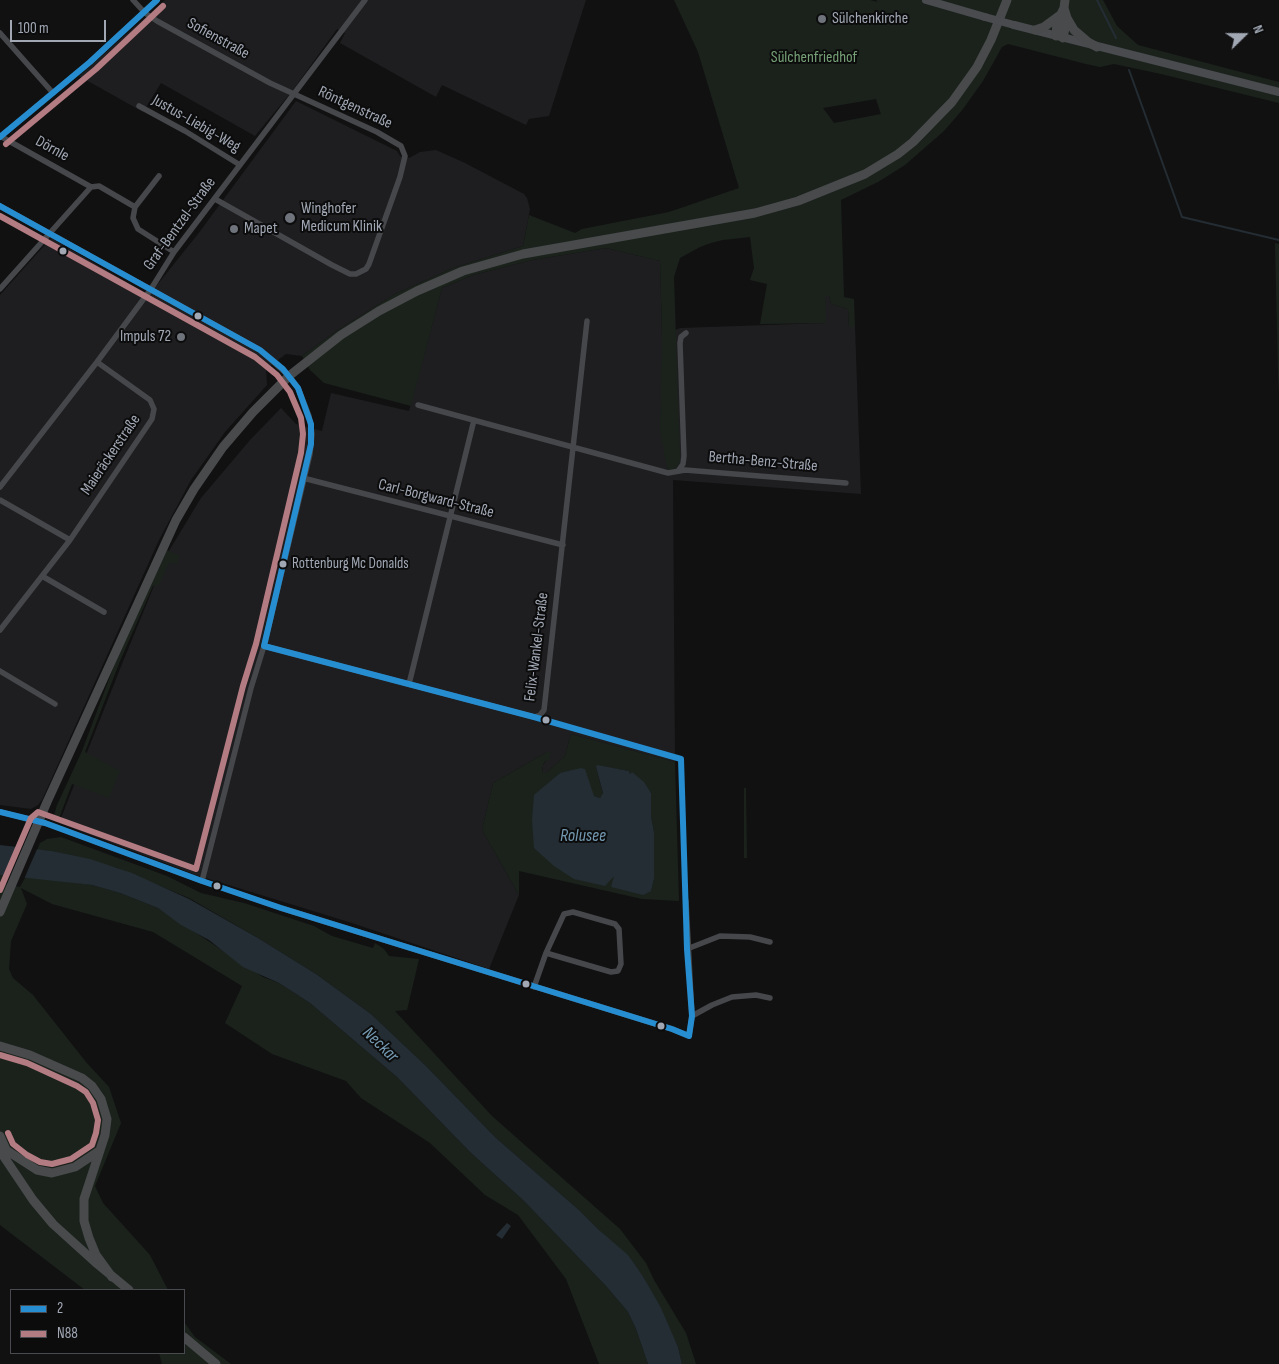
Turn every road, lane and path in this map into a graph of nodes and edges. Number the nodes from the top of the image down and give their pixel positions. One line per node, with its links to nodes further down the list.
1 (133, 0): 7 (street, Sofienstraße)
2 (157, 0): 7 (street)
3 (365, 0): 14 (street, Graf-Bentzel-Straße)
4 (926, 0): 8 (main road, bridge)
5 (1007, 0): 30 (main road)
6 (1064, 11): 8 (main road); 10 (main road); 11 (main road)
7 (145, 13): 13 (street); 14 (street, Sofienstraße)
8 (1035, 30): 10 (main road)
9 (0, 33): 13 (street)
10 (1059, 37): 11 (main road)
11 (1097, 47): 12 (main road)
12 (1279, 92)
13 (53, 93): 16 (street)
14 (294, 94): 17 (street, Graf-Bentzel-Straße); 20 (street, Röntgenstraße)
15 (139, 106): 17 (street, Justus-Liebig-Weg)
16 (0, 136): 19 (street, Dörnle)
17 (240, 165): 20 (street, Graf-Bentzel-Straße)
18 (159, 176): 22 (street)
19 (91, 187): 22 (street, Dörnle); 23 (street)
20 (216, 199): 24 (street, Graf-Bentzel-Straße)
21 (0, 206): 23 (street)
22 (135, 207): 24 (street)
23 (50, 235): 25 (street); 26 (street)
24 (174, 252): 26 (street, Graf-Bentzel-Straße)
25 (0, 289)
26 (151, 289): 29 (street, Graf-Bentzel-Straße); 30 (street)
27 (587, 321): 33 (street, Felix-Wankel-Straße)
28 (686, 333): 34 (street)
29 (97, 362): 37 (street, Graf-Bentzel-Straße); 40 (street, Maieräckerstraße)
30 (289, 376): 35 (street); 50 (main road)
31 (418, 405): 32 (street)
32 (474, 420): 33 (street); 39 (street)
33 (573, 446): 34 (street, Bertha-Benz-Straße); 41 (street, Felix-Wankel-Straße)
34 (678, 472): 36 (street, Bertha-Benz-Straße)
35 (303, 478): 39 (street, Carl-Borgward-Straße); 45 (street)
36 (846, 483)
37 (0, 487)
38 (0, 500): 40 (street)
39 (451, 516): 41 (street, Carl-Borgward-Straße); 47 (street)
40 (70, 540): 42 (street, Maieräckerstraße)
41 (563, 545): 47 (street, Felix-Wankel-Straße)
42 (42, 576): 43 (street); 44 (street, Maieräckerstraße)
43 (104, 612)
44 (0, 630)
45 (264, 646): 47 (street, Felix-Wankel-Straße); 51 (street)
46 (0, 671): 48 (street)
47 (409, 684)
48 (56, 704)
49 (0, 812): 50 (street)
50 (39, 821): 51 (street); 53 (main road)
51 (202, 882): 57 (street)
52 (686, 901): 55 (street)
53 (1, 907)
54 (770, 942): 55 (street)
55 (688, 948): 59 (street)
56 (546, 954): 56 (street); 57 (street)
57 (534, 987): 59 (street)
58 (770, 998): 59 (street)
59 (692, 1016)
60 (0, 1046): 63 (main road)
61 (0, 1136): 62 (main road)
62 (3, 1150): 63 (main road); 64 (main road)
63 (99, 1151): 64 (main road)
64 (112, 1277): 65 (main road)
65 (127, 1289)
66 (185, 1338): 67 (main road)
67 (216, 1364)

